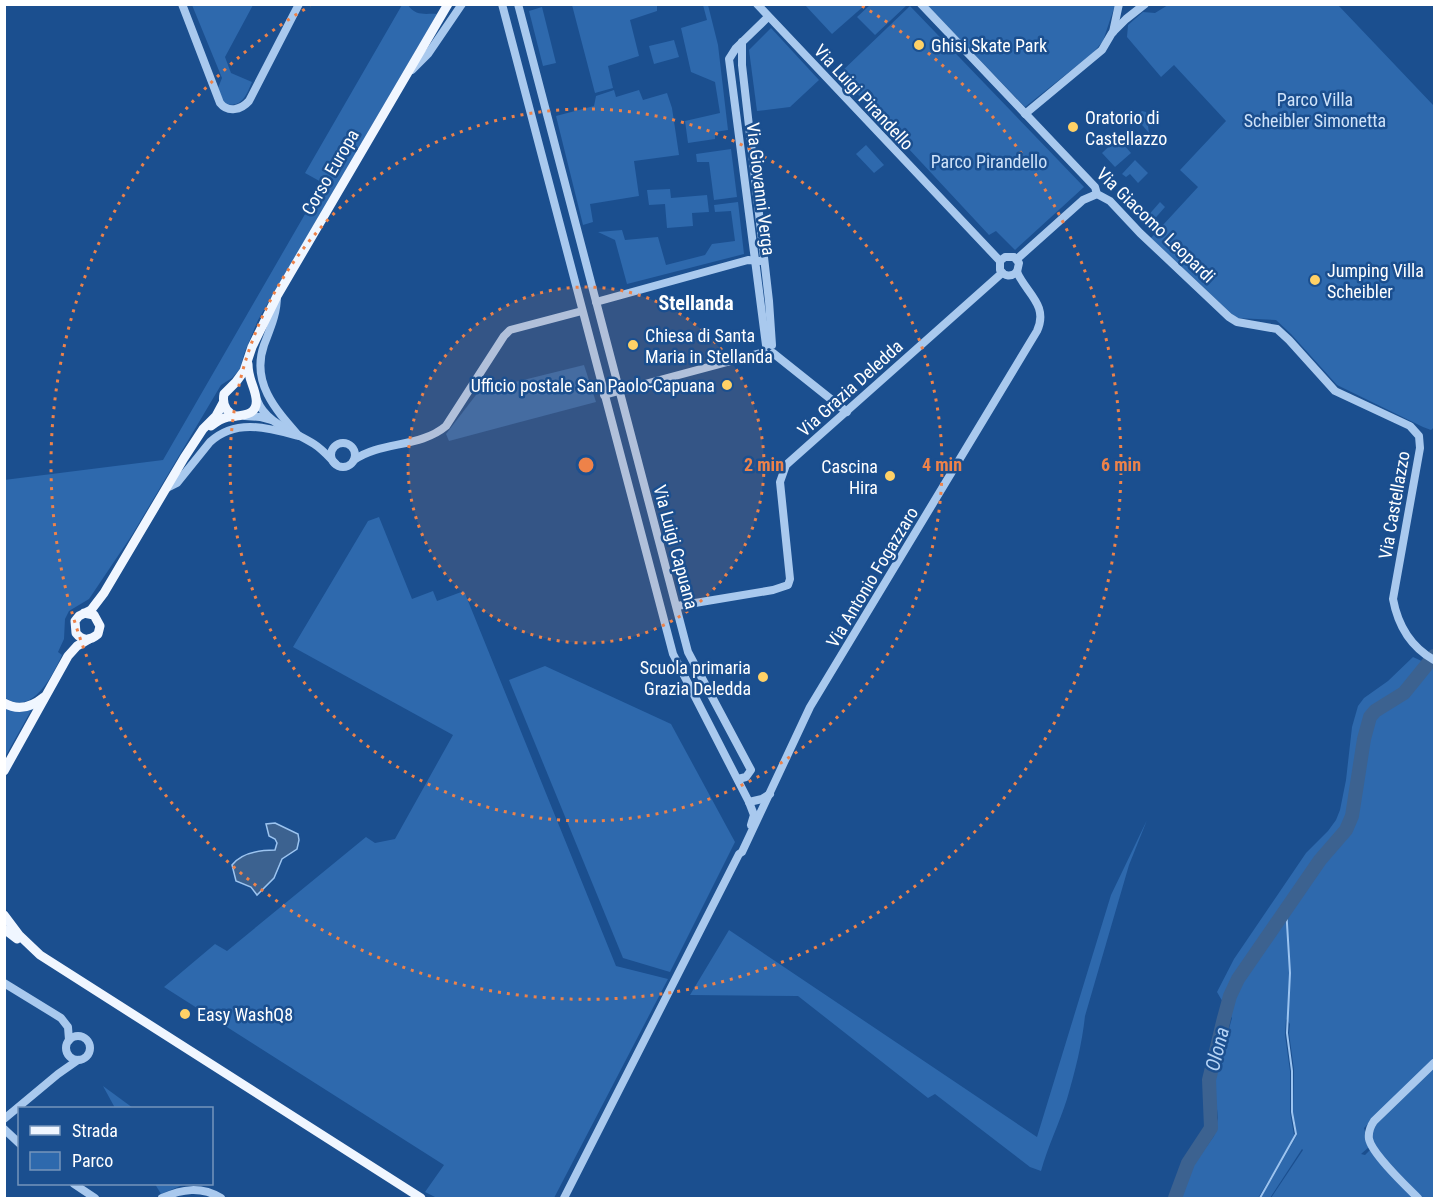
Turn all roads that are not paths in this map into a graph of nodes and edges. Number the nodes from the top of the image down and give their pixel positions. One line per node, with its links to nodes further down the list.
1 (182, 4): 2 (street)
2 (299, 4)
3 (448, 4): 16 (main road, Corso Europa)
4 (462, 4): 16 (street)
5 (518, 4): 13 (street, Via Luigi Capuana)
6 (757, 4): 11 (street, Via Luigi Pirandello)
7 (921, 4): 19 (street, Via Giacomo Leopardi)
8 (1119, 4): 12 (street)
9 (1145, 4): 12 (street)
10 (501, 6): 15 (street, Via Luigi Capuana)
11 (768, 17): 14 (street, Via Giovanni Verga); 23 (street, Via Luigi Pirandello)
12 (1112, 33): 19 (street)
13 (526, 38): 15 (street); 17 (street, Via Luigi Capuana)
14 (742, 42): 21 (street, Via Giovanni Verga); 24 (street, Via Giovanni Verga)
15 (512, 45): 18 (street, Via Luigi Capuana)
16 (405, 77): 27 (main road, Corso Europa)
17 (541, 94): 18 (street); 28 (street, Via Luigi Capuana)
18 (525, 97): 29 (street, Via Luigi Capuana)
19 (1025, 114): 20 (street, Via Giacomo Leopardi)
20 (1097, 194): 22 (street); 33 (street, Via Giacomo Leopardi)
21 (755, 260): 24 (street); 28 (street); 30 (street, Via Giovanni Verga)
22 (1017, 260): 23 (street); 25 (street)
23 (1000, 261): 26 (street)
24 (764, 262): 30 (street, Via Giovanni Verga)
25 (1017, 272): 26 (street); 62 (street, Via Antonio Fogazzaro)
26 (1002, 273): 38 (street, Via Grazia Deledda)
27 (277, 296): 31 (main road, Corso Europa); 42 (street)
28 (596, 303): 29 (street); 34 (street, Via Luigi Capuana)
29 (582, 310): 36 (street, Via Luigi Capuana); 46 (street)
30 (769, 349): 34 (street); 38 (street)
31 (248, 360): 32 (main road, Corso Europa); 35 (main road)
32 (233, 385): 35 (main road); 37 (main road)
33 (1335, 391): 57 (street, Via Castellazzo)
34 (619, 392): 36 (street); 51 (street, Via Luigi Capuana)
35 (255, 395): 39 (main road); 40 (street)
36 (604, 395): 61 (street, Via Luigi Capuana)
37 (223, 403): 39 (main road); 41 (main road)
38 (847, 412): 51 (street, Via Grazia Deledda)
39 (239, 416): 40 (street); 41 (main road)
40 (275, 422): 42 (street)
41 (200, 435): 49 (main road)
42 (299, 436): 43 (street); 49 (street)
43 (314, 444): 44 (street); 48 (street)
44 (338, 445): 45 (street); 48 (street)
45 (349, 445): 46 (street); 47 (street)
46 (377, 448): 47 (street)
47 (354, 460): 48 (street)
48 (336, 464)
49 (165, 489): 50 (main road)
50 (106, 591): 52 (main road); 53 (main road)
51 (677, 606): 61 (street, Via Luigi Capuana)
52 (84, 613): 53 (main road); 54 (main road)
53 (100, 623): 55 (main road)
54 (74, 626): 55 (main road); 56 (main road)
55 (89, 639): 56 (main road)
56 (68, 656): 58 (main road)
57 (1434, 660)
58 (46, 696): 59 (main road); 60 (main road)
59 (4, 703)
60 (4, 771)
61 (738, 779): 63 (street, Via Luigi Capuana)
62 (771, 793): 63 (street); 64 (street, Via Antonio Fogazzaro)
63 (750, 802): 64 (street)
64 (739, 854): 84 (street)
65 (5, 916): 67 (main road)
66 (4, 929): 67 (main road)
67 (27, 944): 83 (main road)
68 (4, 983): 69 (street)
69 (69, 1040): 70 (street); 71 (street)
70 (66, 1051): 71 (street); 73 (street)
71 (78, 1060): 73 (street)
72 (1434, 1063): 85 (street)
73 (58, 1074): 74 (street)
74 (18, 1107)
75 (18, 1107): 76 (street)
76 (4, 1119)
77 (4, 1129): 78 (street)
78 (18, 1142)
79 (76, 1185): 80 (street)
80 (95, 1198)
81 (162, 1198): 82 (street)
82 (221, 1198)
83 (421, 1198)
84 (564, 1198)
85 (1418, 1198)

